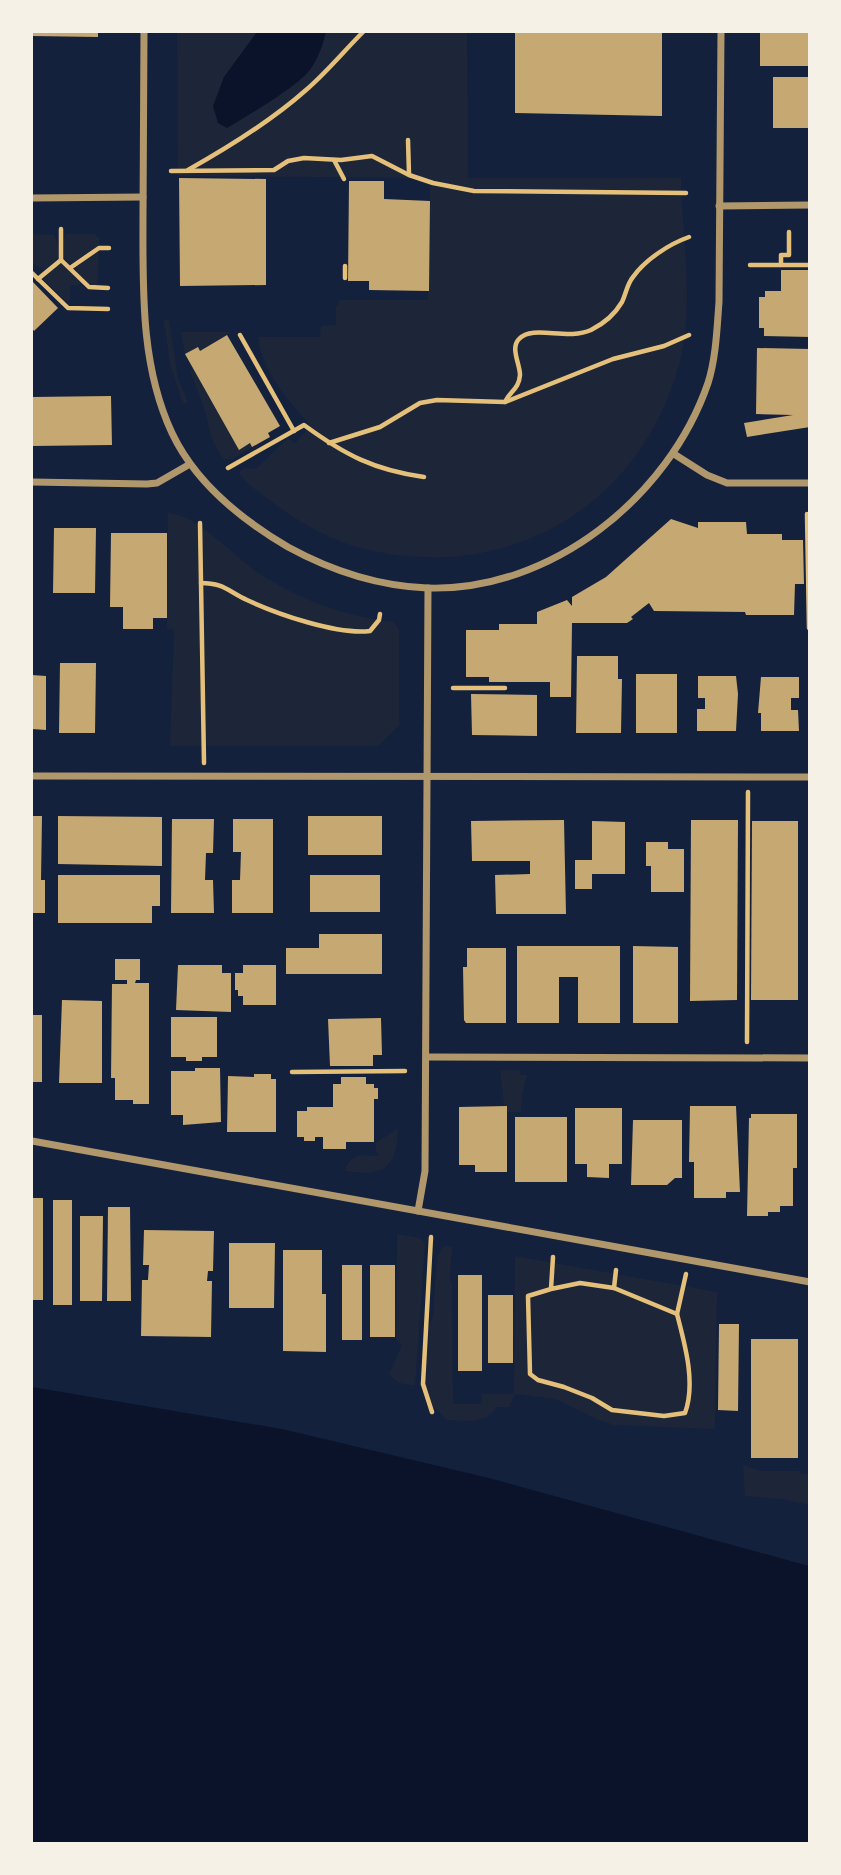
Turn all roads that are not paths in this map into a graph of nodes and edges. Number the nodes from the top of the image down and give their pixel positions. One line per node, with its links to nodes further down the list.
1 (144, 32): 3 (street)
2 (721, 32): 6 (street)
3 (144, 197): 4 (street); 8 (street)
4 (32, 198)
5 (810, 205): 6 (street)
6 (719, 206): 7 (street)
7 (674, 454): 10 (street); 11 (street)
8 (190, 464): 9 (street); 11 (street)
9 (32, 482)
10 (810, 483)
11 (428, 588): 13 (street)
12 (32, 776): 13 (street)
13 (427, 776): 14 (street); 15 (street)
14 (810, 777)
15 (427, 1057): 16 (street); 18 (street)
16 (810, 1058)
17 (32, 1141): 18 (street)
18 (418, 1210): 19 (street)
19 (810, 1282)

